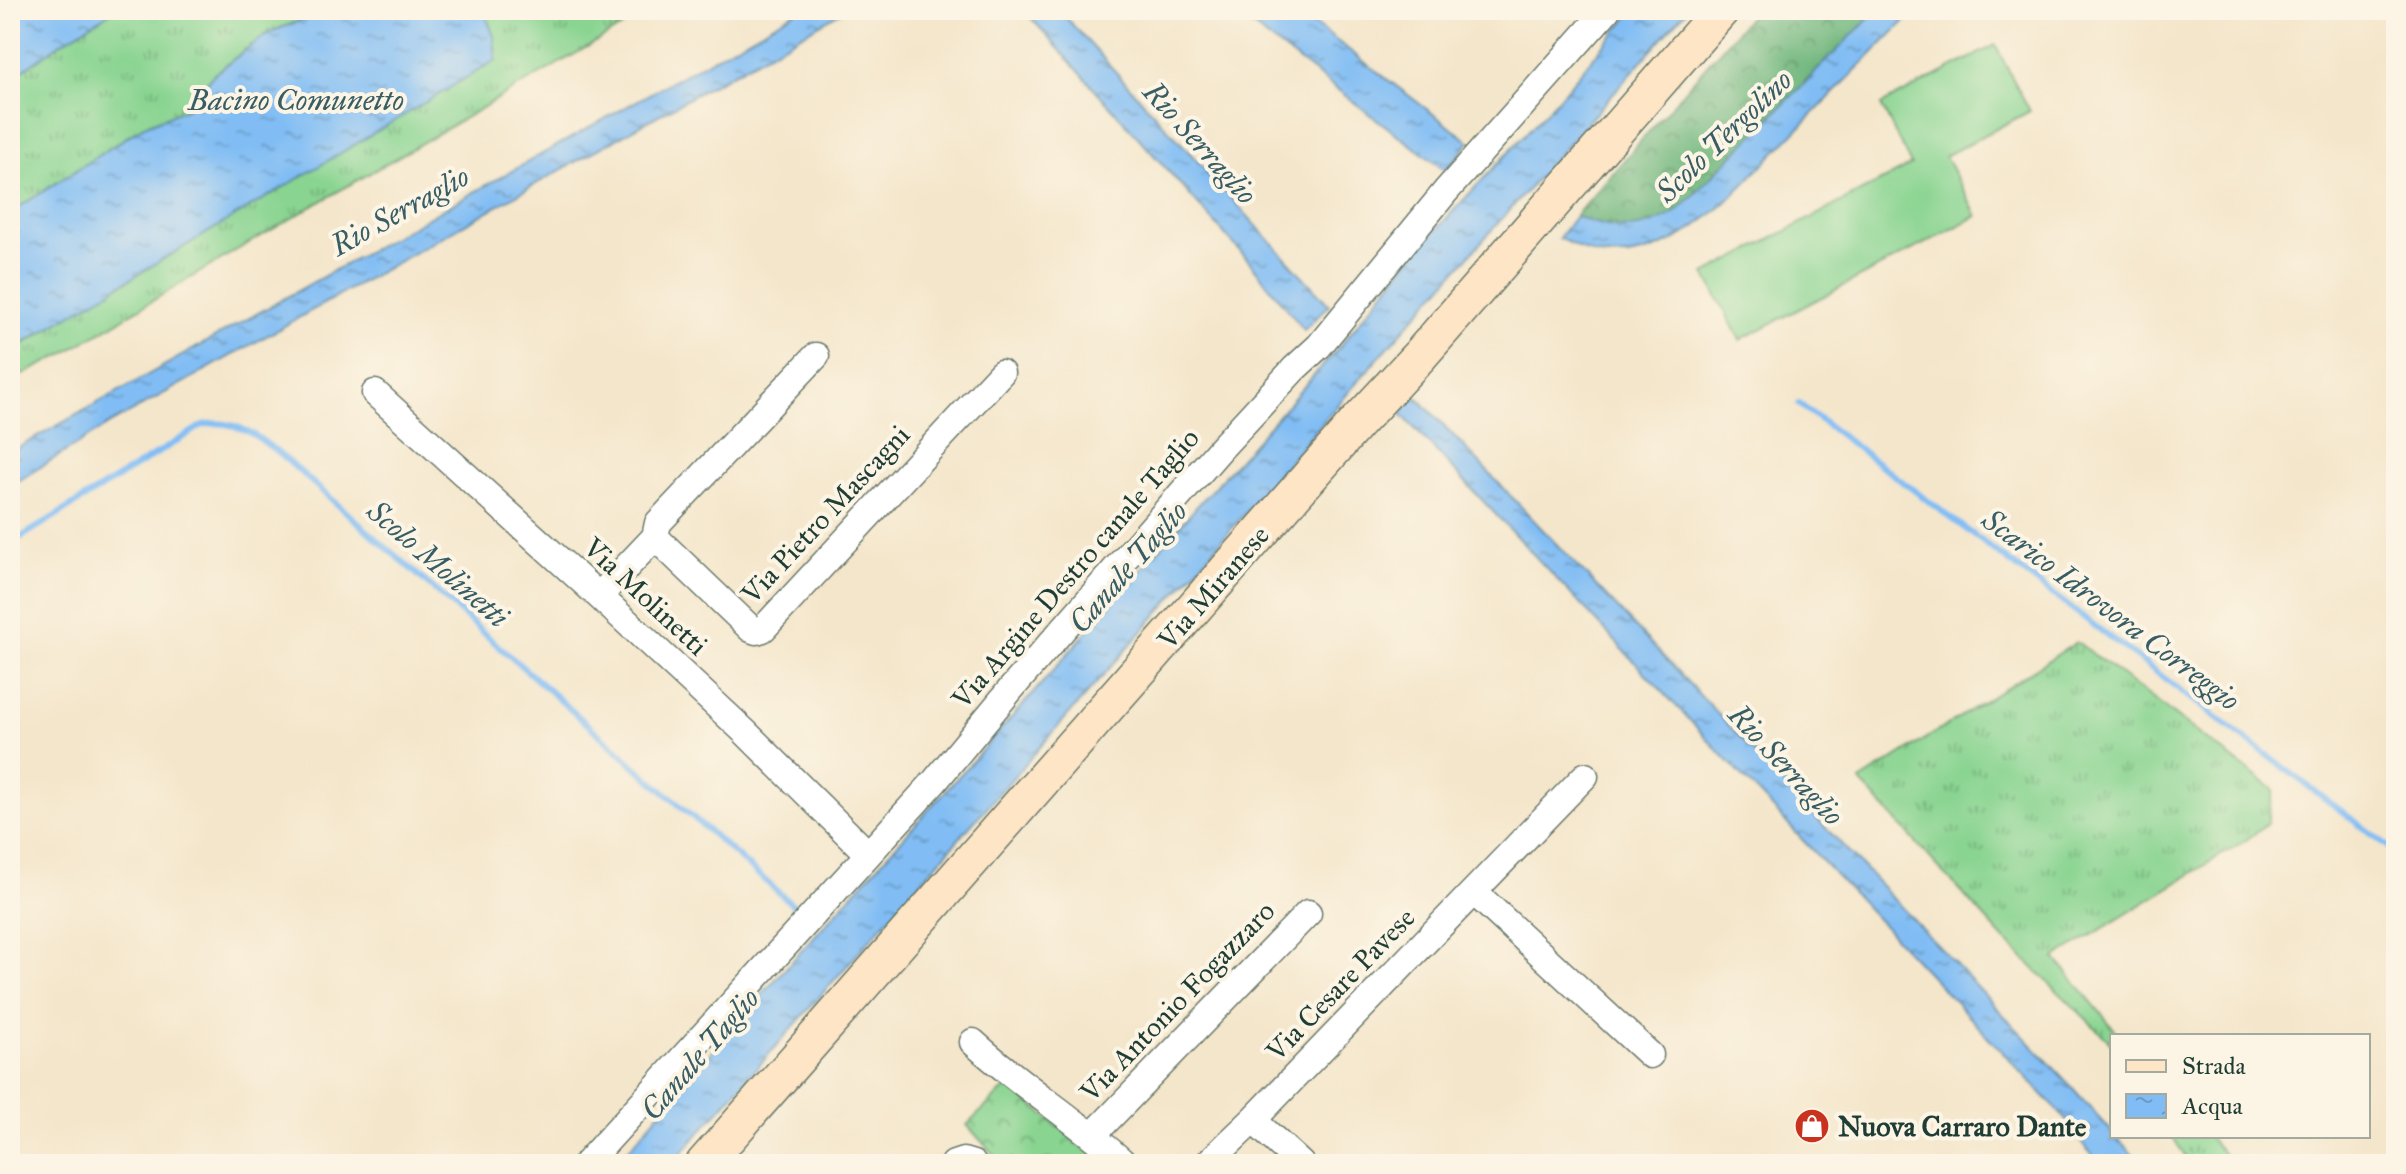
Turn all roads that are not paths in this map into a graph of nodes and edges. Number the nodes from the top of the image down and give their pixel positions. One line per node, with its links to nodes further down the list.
1 (1607, 10): 9 (street, Via Argine Destro canale Taglio)
2 (1721, 10): 17 (main road, Via Miranese)
3 (816, 356): 6 (street)
4 (1001, 373): 6 (street, Via Pietro Mascagni)
5 (375, 393): 7 (street, Via Molinetti)
6 (655, 537): 7 (street)
7 (599, 596): 9 (street, Via Molinetti)
8 (1585, 776): 10 (street, Via Cesare Pavese)
9 (868, 854): 16 (street, Via Argine Destro canale Taglio)
10 (1474, 892): 13 (street); 14 (street, Via Cesare Pavese)
11 (1308, 913): 15 (street, Via Antonio Fogazzaro)
12 (973, 1042): 15 (street, Via Antonio Fogazzaro)
13 (1650, 1055)
14 (1253, 1120): 21 (street, Via Cesare Pavese); 22 (street)
15 (1093, 1135): 20 (street, Via Antonio Fogazzaro)
16 (586, 1164)
17 (704, 1164)
18 (954, 1164): 19 (street)
19 (973, 1164)
20 (1125, 1164)
21 (1207, 1164)
22 (1301, 1164)

